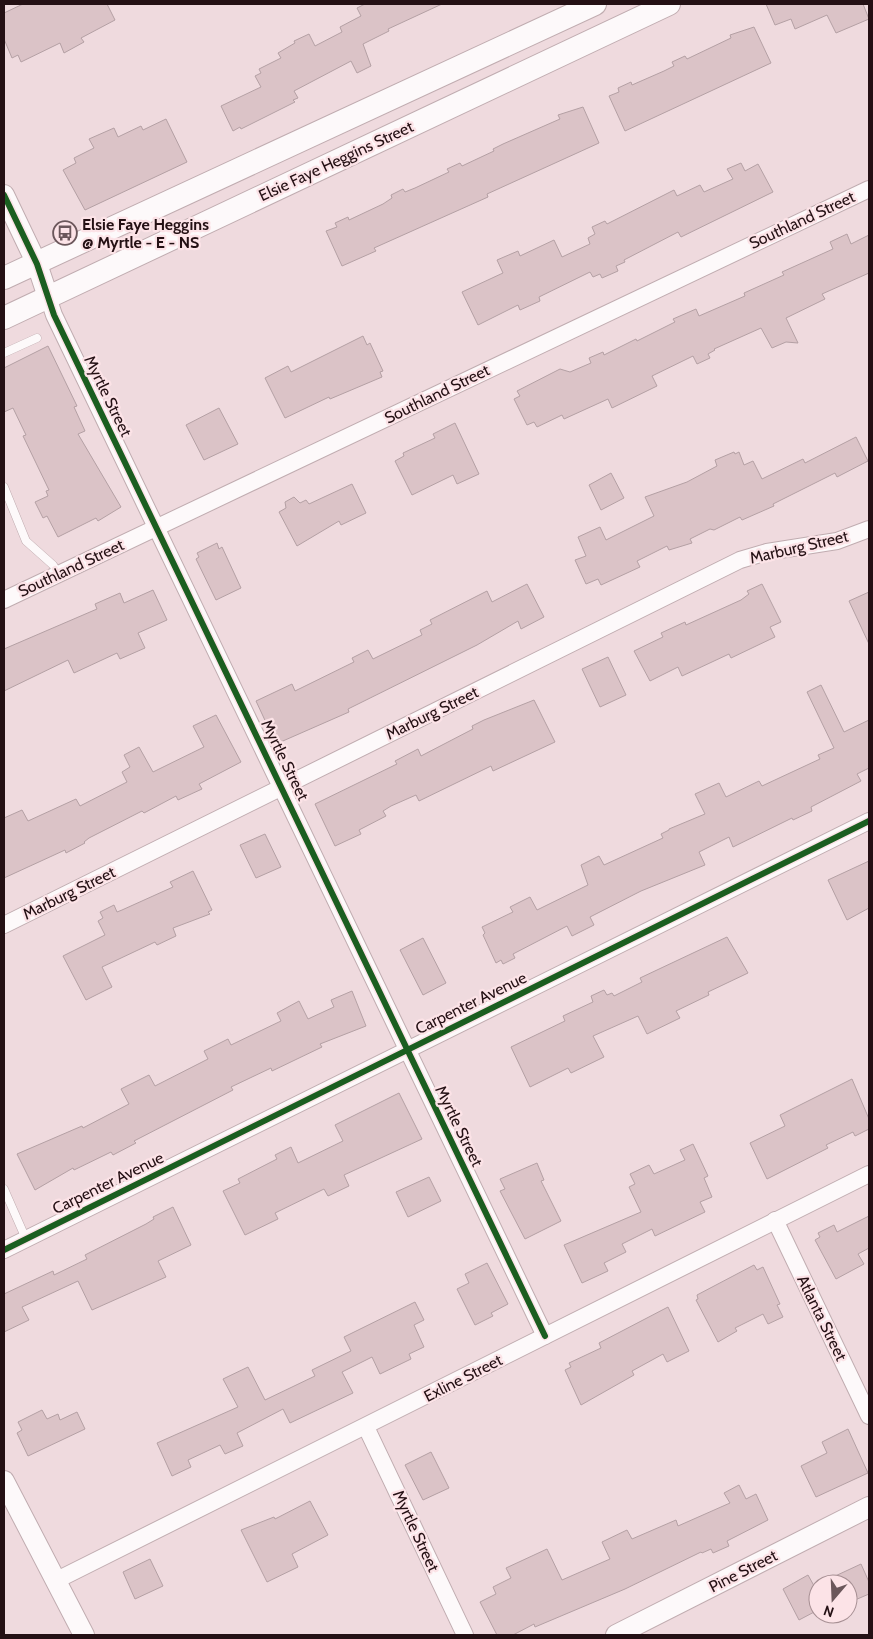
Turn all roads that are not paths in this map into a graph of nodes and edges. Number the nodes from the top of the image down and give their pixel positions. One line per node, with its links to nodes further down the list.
1 (596, 4): 3 (main road, Elsie Faye Heggins Street)
2 (669, 4): 4 (main road, Elsie Faye Heggins Street)
3 (359, 113): 4 (main road); 7 (main road, Elsie Faye Heggins Street)
4 (374, 143): 9 (main road, Elsie Faye Heggins Street)
5 (869, 188): 14 (street, Southland Street)
6 (4, 195): 7 (street, Myrtle Street)
7 (37, 264): 8 (main road, Elsie Faye Heggins Street); 9 (street, Myrtle Street)
8 (4, 278)
9 (48, 297): 10 (main road, Elsie Faye Heggins Street); 14 (street, Myrtle Street)
10 (4, 318)
11 (37, 338): 12 (lane)
12 (4, 353)
13 (4, 487): 16 (lane)
14 (158, 528): 16 (street, Southland Street); 18 (street, Myrtle Street)
15 (869, 529): 18 (street, Marburg Street)
16 (58, 573): 17 (street, Southland Street)
17 (4, 600)
18 (282, 788): 20 (street, Marburg Street); 21 (street, Myrtle Street)
19 (869, 821): 21 (street, Carpenter Avenue)
20 (4, 926)
21 (407, 1050): 25 (street, Carpenter Avenue); 27 (street, Myrtle Street)
22 (869, 1174): 24 (street, Exline Street)
23 (4, 1190): 25 (lane)
24 (775, 1220): 27 (street, Exline Street); 28 (street, Atlanta Street)
25 (26, 1239): 26 (street, Carpenter Avenue)
26 (4, 1250)
27 (545, 1336): 29 (street, Exline Street)
28 (869, 1416)
29 (366, 1427): 32 (street, Exline Street); 34 (street, Myrtle Street)
30 (4, 1481): 32 (street)
31 (869, 1508): 35 (street, Pine Street)
32 (55, 1581): 33 (street)
33 (84, 1635)
34 (465, 1635)
35 (616, 1635)

